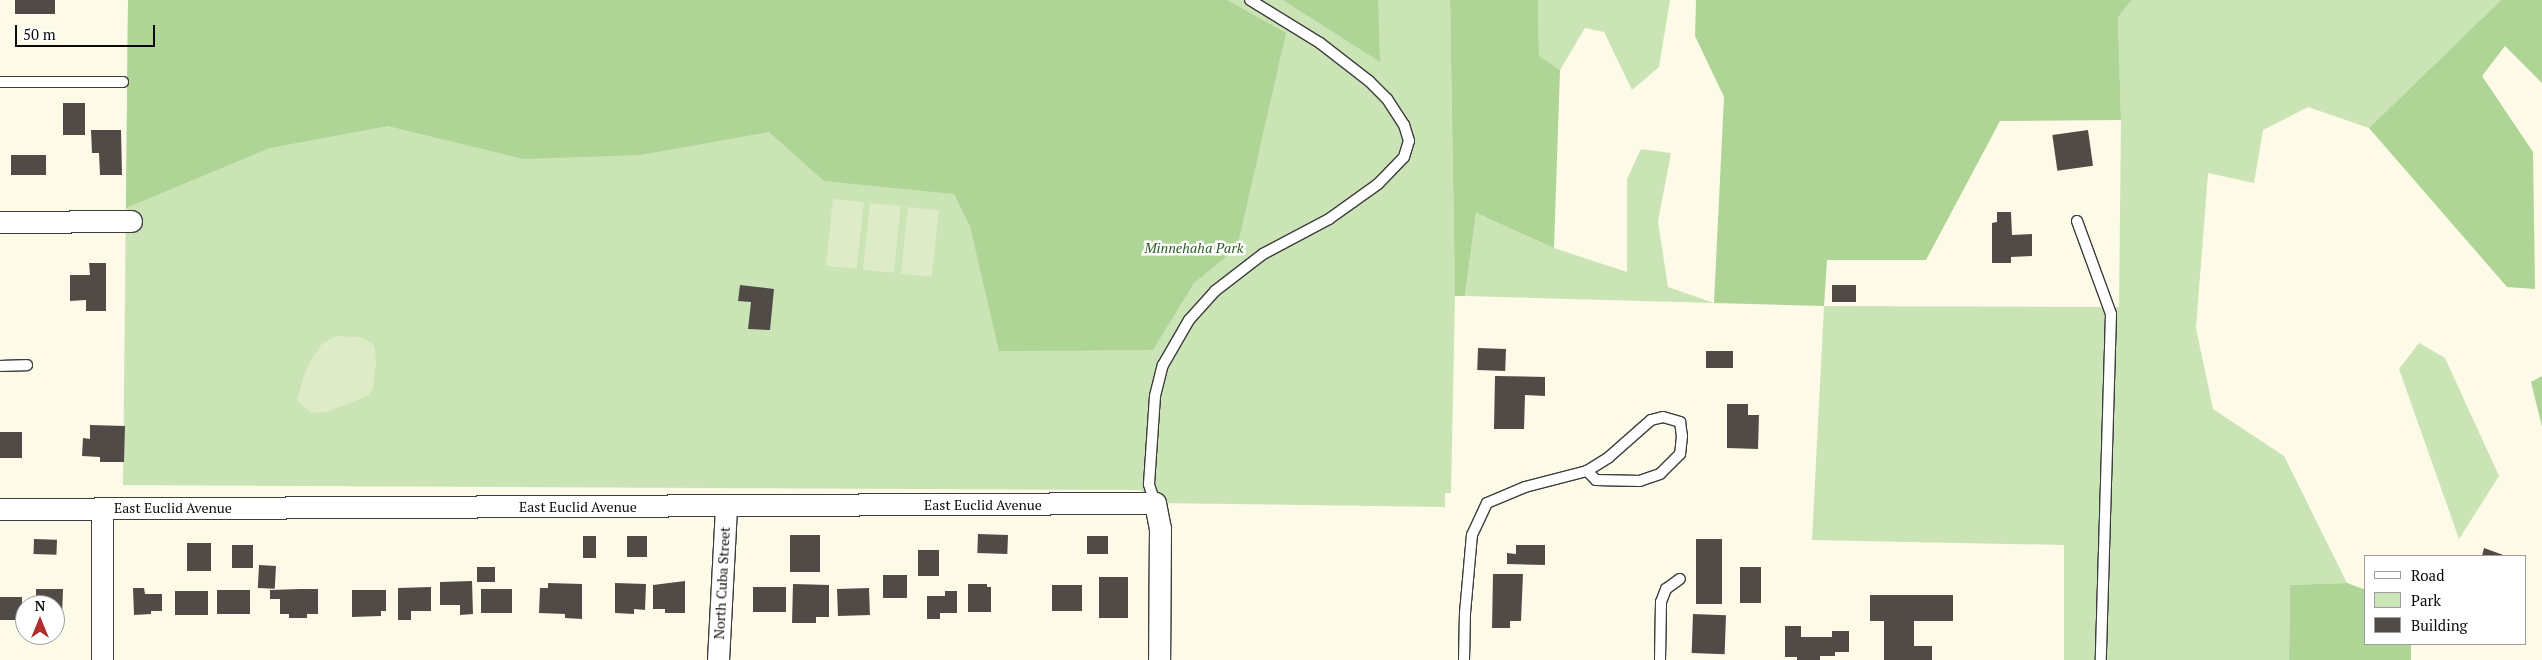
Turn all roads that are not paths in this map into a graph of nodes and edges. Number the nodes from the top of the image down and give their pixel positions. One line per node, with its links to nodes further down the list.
1 (1250, 0): 10 (lane)
2 (0, 82): 3 (lane)
3 (122, 82)
4 (131, 221): 6 (street)
5 (2077, 221): 20 (lane)
6 (0, 222)
7 (0, 366): 8 (lane)
8 (27, 366)
9 (1587, 471): 9 (lane); 18 (lane)
10 (1156, 503): 11 (street, East Euclid Avenue); 17 (street)
11 (726, 507): 12 (street, East Euclid Avenue); 16 (street, North Cuba Street)
12 (102, 508): 13 (street, East Euclid Avenue); 15 (street)
13 (0, 509)
14 (1680, 579): 19 (lane)
15 (102, 660)
16 (718, 660)
17 (1159, 660)
18 (1464, 660)
19 (1660, 660)
20 (2101, 660)

